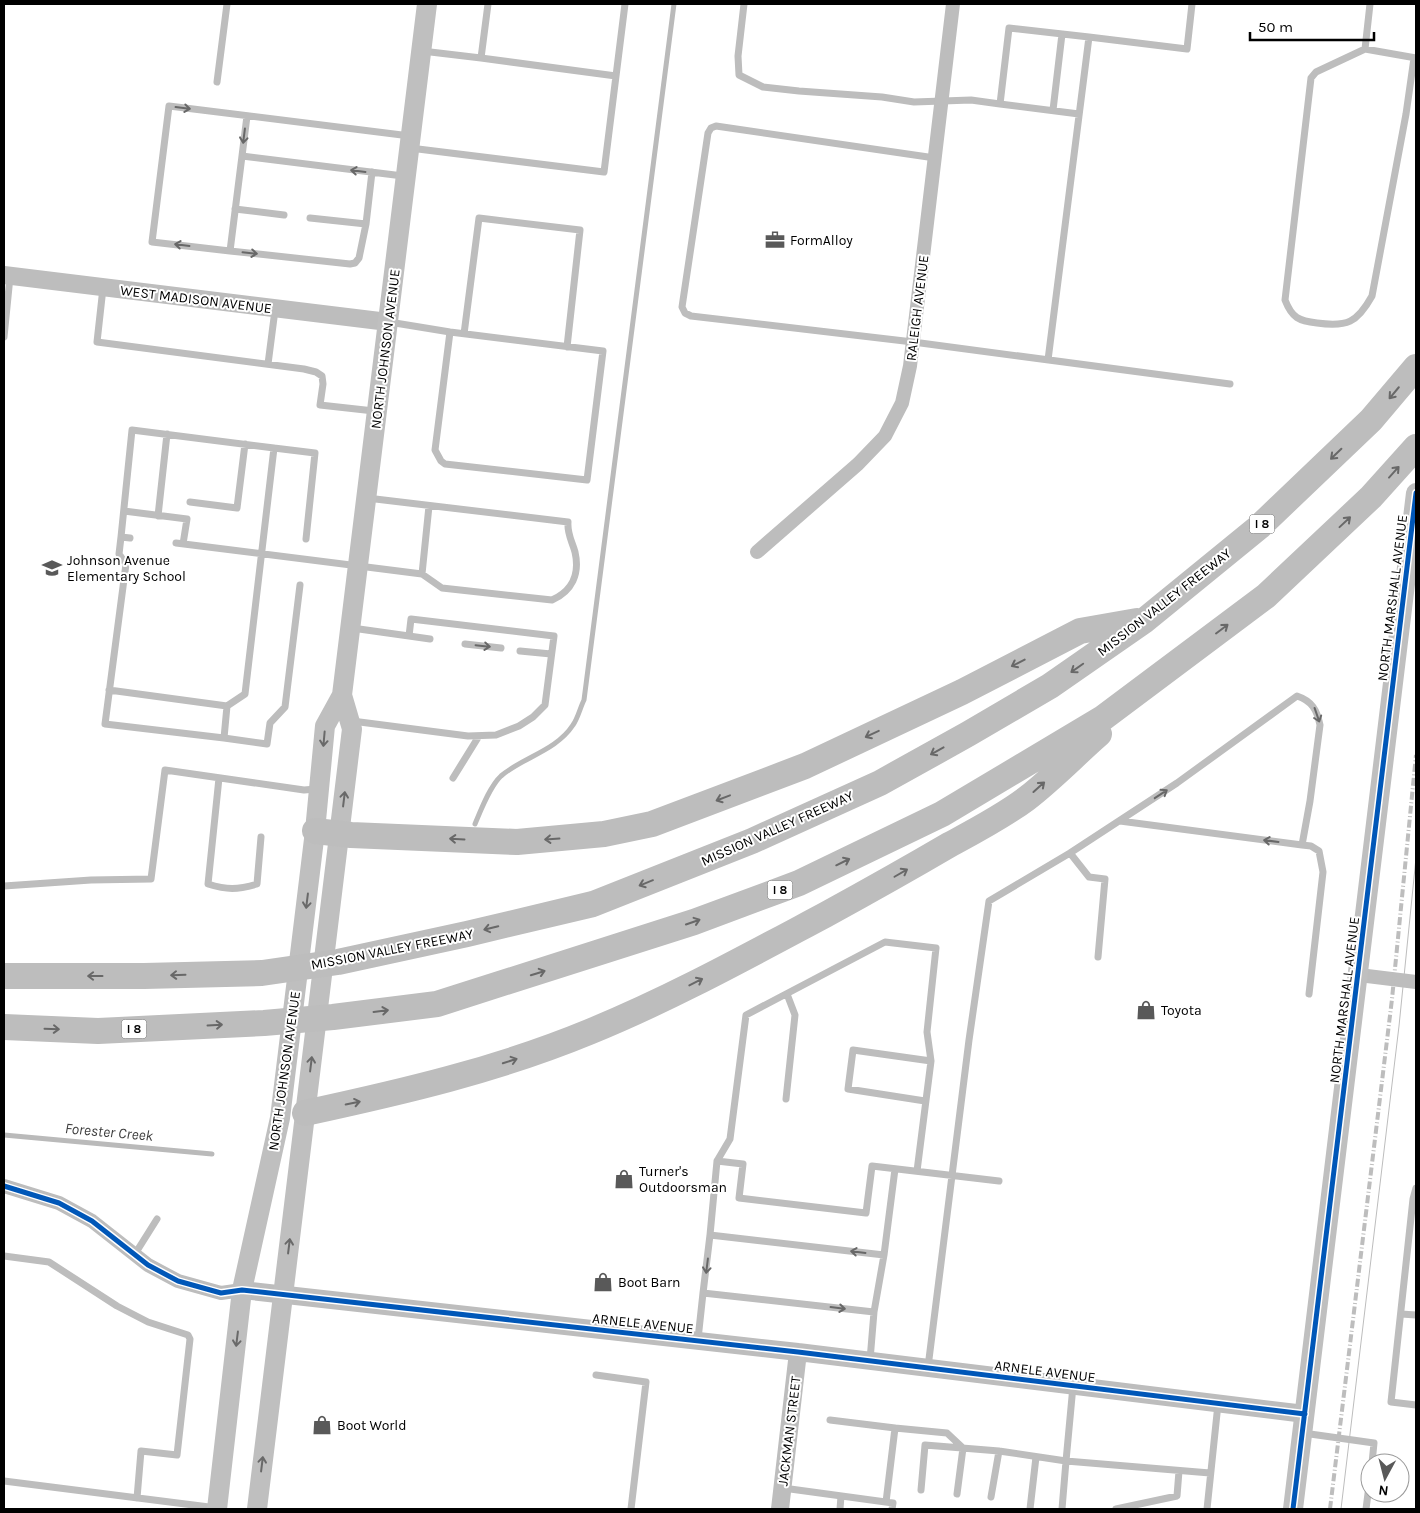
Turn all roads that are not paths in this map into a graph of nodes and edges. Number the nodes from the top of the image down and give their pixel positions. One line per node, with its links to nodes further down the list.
1 (227, 4): 16 (lane)
2 (427, 4): 12 (main road, NORTH JOHNSON AVENUE)
3 (488, 4): 13 (lane)
4 (625, 4): 15 (lane)
5 (744, 4): 17 (lane)
6 (953, 4): 17 (street, RALEIGH AVENUE)
7 (1192, 4): 10 (lane)
8 (1370, 4): 11 (lane)
9 (1062, 34): 10 (lane); 18 (lane); 19 (lane)
10 (1089, 37): 20 (lane)
11 (1365, 49): 14 (lane); 14 (lane)
12 (422, 51): 13 (lane); 22 (main road, NORTH JOHNSON AVENUE)
13 (481, 58): 15 (lane)
14 (1415, 58)
15 (616, 76): 22 (lane)
16 (216, 82)
17 (942, 101): 18 (lane); 24 (street, RALEIGH AVENUE)
18 (1000, 104): 19 (lane)
19 (1053, 110): 20 (lane)
20 (1079, 114): 41 (lane)
21 (247, 116): 22 (lane); 23 (lane, one-way to 23); 31 (lane, one-way to 21)
22 (410, 142): 26 (main road, NORTH JOHNSON AVENUE)
23 (242, 156): 25 (lane, one-way to 23); 27 (lane)
24 (935, 158): 39 (street, RALEIGH AVENUE); 39 (lane)
25 (372, 172): 26 (lane); 30 (lane)
26 (406, 176): 35 (main road, NORTH JOHNSON AVENUE)
27 (235, 209): 28 (lane); 31 (lane)
28 (284, 215)
29 (310, 218): 30 (lane)
30 (366, 224): 31 (lane, one-way to 30)
31 (230, 251)
32 (7, 276): 33 (street, WEST MADISON AVENUE); 38 (lane)
33 (103, 288): 34 (street, WEST MADISON AVENUE); 42 (lane)
34 (275, 308): 35 (street, WEST MADISON AVENUE); 42 (lane)
35 (388, 322): 36 (lane); 45 (main road, NORTH JOHNSON AVENUE)
36 (450, 332): 37 (lane); 40 (lane)
37 (464, 334): 40 (lane); 40 (lane)
38 (4, 337)
39 (913, 342): 41 (lane); 59 (street, RALEIGH AVENUE)
40 (567, 346)
41 (1048, 360): 44 (lane)
42 (268, 364): 45 (lane)
43 (1416, 367): 64 (highway, MISSION VALLEY FREEWAY / I 8, one-way to 64)
44 (1230, 384)
45 (377, 411): 51 (main road, NORTH JOHNSON AVENUE)
46 (167, 434): 47 (lane); 54 (lane); 55 (lane)
47 (244, 444): 49 (lane); 52 (lane)
48 (1416, 447): 72 (highway, I 8, one-way to 48)
49 (274, 448): 58 (lane); 60 (lane)
50 (1416, 493): 90 (main road, NORTH MARSHALL AVENUE)
51 (367, 498): 53 (lane); 61 (main road, NORTH JOHNSON AVENUE)
52 (190, 502)
53 (429, 506): 62 (lane); 62 (lane)
54 (124, 512): 55 (lane); 56 (lane)
55 (158, 516): 60 (lane)
56 (121, 537): 57 (lane); 73 (lane)
57 (130, 538)
58 (306, 539)
59 (756, 552)
60 (262, 554): 61 (lane); 75 (lane)
61 (358, 565): 62 (lane); 65 (main road, NORTH JOHNSON AVENUE)
62 (422, 574)
63 (300, 585): 78 (lane)
64 (1146, 620): 83 (highway, one-way to 83); 89 (highway, MISSION VALLEY FREEWAY / I 8, one-way to 89)
65 (350, 628): 66 (lane); 74 (main road, NORTH JOHNSON AVENUE)
66 (409, 636): 67 (lane); 71 (lane)
67 (430, 639)
68 (465, 644): 69 (lane, one-way to 69)
69 (501, 648)
70 (520, 650): 71 (lane)
71 (552, 654): 77 (lane)
72 (1183, 658): 94 (highway, I 8, one-way to 72); 98 (highway, one-way to 72)
73 (109, 690): 75 (lane); 78 (lane)
74 (342, 695): 76 (main road, NORTH JOHNSON AVENUE); 81 (main road, NORTH JOHNSON AVENUE, one-way to 81)
75 (227, 706): 78 (lane)
76 (349, 721): 77 (lane); 83 (main road, NORTH JOHNSON AVENUE, one-way to 76)
77 (479, 736): 80 (lane)
78 (224, 738)
79 (218, 778): 81 (lane); 84 (lane); 87 (lane)
80 (453, 778)
81 (319, 789): 83 (main road, NORTH JOHNSON AVENUE)
82 (1120, 821): 85 (lane, one-way to 82); 85 (lane, one-way to 85); 86 (lane)
83 (327, 833): 98 (main road, NORTH JOHNSON AVENUE, one-way to 83); 111 (main road, NORTH JOHNSON AVENUE, one-way to 111)
84 (261, 837)
85 (1302, 845): 93 (lane)
86 (1070, 853): 88 (lane); 102 (lane)
87 (4, 886)
88 (1098, 957)
89 (8, 975)
90 (1359, 975): 91 (street); 126 (main road, NORTH MARSHALL AVENUE)
91 (1416, 982)
92 (787, 994): 95 (lane); 96 (lane); 99 (lane)
93 (1309, 994)
94 (4, 1027)
95 (931, 1061): 97 (lane); 97 (lane)
96 (786, 1099)
97 (925, 1101): 101 (lane)
98 (306, 1113): 113 (main road, NORTH JOHNSON AVENUE, one-way to 98)
99 (717, 1161): 100 (lane); 107 (lane)
100 (895, 1169): 101 (lane); 109 (lane)
101 (917, 1171): 102 (lane)
102 (952, 1175): 103 (lane); 120 (lane)
103 (998, 1181)
104 (4, 1186): 108 (street, ARNELE AVENUE)
105 (1416, 1188): 115 (lane)
106 (157, 1219): 108 (lane)
107 (710, 1235): 109 (lane, one-way to 107); 112 (lane, one-way to 112)
108 (135, 1254): 111 (street, ARNELE AVENUE)
109 (884, 1255): 114 (lane)
110 (4, 1256): 141 (lane)
111 (242, 1290): 113 (street, ARNELE AVENUE); 144 (main road, NORTH JOHNSON AVENUE, one-way to 144)
112 (703, 1292): 114 (lane, one-way to 114); 117 (lane)
113 (283, 1295): 117 (street, ARNELE AVENUE); 145 (main road, NORTH JOHNSON AVENUE, one-way to 113)
114 (874, 1312): 119 (lane)
115 (1401, 1314): 116 (lane); 124 (lane)
116 (1416, 1315)
117 (698, 1341): 118 (street, ARNELE AVENUE)
118 (798, 1352): 119 (street, ARNELE AVENUE); 136 (street, JACKMAN STREET)
119 (870, 1361): 120 (street, ARNELE AVENUE)
120 (928, 1368): 122 (street, ARNELE AVENUE)
121 (596, 1375): 146 (lane)
122 (1073, 1386): 123 (street, ARNELE AVENUE); 132 (lane)
123 (1218, 1403): 126 (street, ARNELE AVENUE); 134 (lane)
124 (1416, 1405)
125 (830, 1420): 127 (lane)
126 (1304, 1424): 130 (lane); 154 (main road, NORTH MARSHALL AVENUE)
127 (895, 1428): 128 (lane); 142 (lane)
128 (963, 1448): 129 (lane); 137 (lane); 138 (lane)
129 (999, 1451): 131 (lane); 140 (lane)
130 (1373, 1453)
131 (1036, 1457): 132 (lane); 150 (lane)
132 (1066, 1461): 133 (lane); 151 (lane)
133 (1179, 1470): 134 (lane); 152 (lane)
134 (1210, 1473): 153 (lane)
135 (4, 1482): 141 (lane)
136 (782, 1488): 139 (lane); 147 (street, JACKMAN STREET)
137 (921, 1490)
138 (957, 1494)
139 (841, 1496): 142 (lane); 148 (lane)
140 (991, 1497)
141 (137, 1498): 143 (lane)
142 (886, 1502): 149 (lane)
143 (169, 1506): 144 (lane)
144 (217, 1508)
145 (257, 1509)
146 (631, 1509)
147 (780, 1509)
148 (840, 1509)
149 (892, 1509)
150 (1030, 1509)
151 (1062, 1509)
152 (1116, 1509)
153 (1207, 1509)
154 (1293, 1509)

